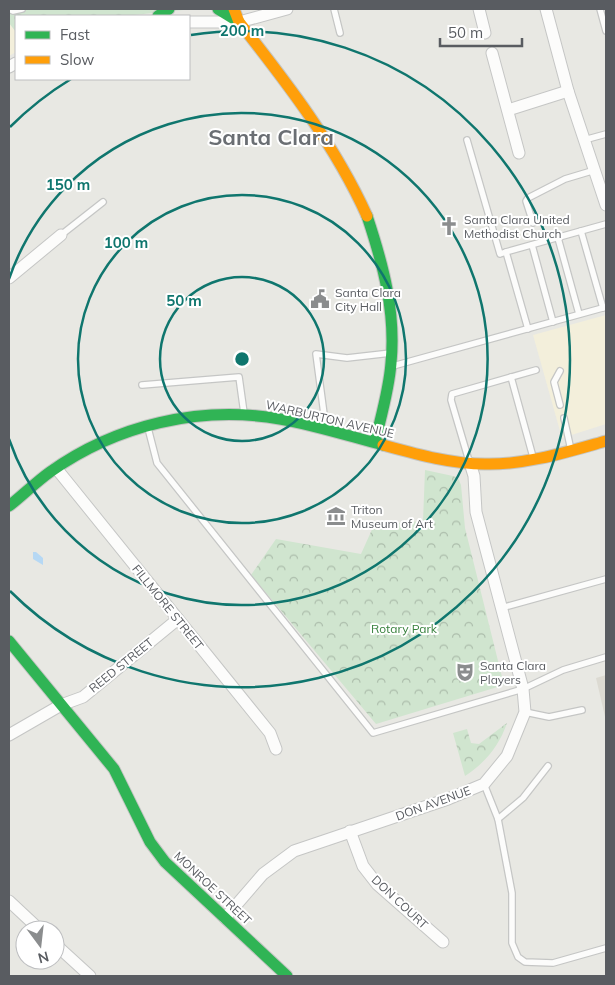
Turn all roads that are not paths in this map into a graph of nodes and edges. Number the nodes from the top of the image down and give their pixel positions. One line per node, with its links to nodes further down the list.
1 (9, 9): 2 (lane)
2 (21, 9)
3 (218, 9): 11 (street)
4 (234, 9): 11 (street)
5 (287, 9): 11 (street)
6 (334, 9): 13 (lane)
7 (479, 9): 14 (street)
8 (546, 9): 16 (street)
9 (600, 9): 12 (lane)
10 (190, 22): 11 (street)
11 (239, 22): 37 (street)
12 (606, 31)
13 (340, 33)
14 (485, 33)
15 (492, 53): 17 (street)
16 (568, 91): 17 (street); 20 (street)
17 (508, 110): 21 (street)
18 (606, 134): 20 (lane)
19 (467, 140): 31 (lane)
20 (584, 140): 22 (street)
21 (520, 153)
22 (594, 170): 24 (street); 25 (lane)
23 (103, 202): 28 (lane)
24 (606, 205)
25 (533, 223)
26 (606, 224): 27 (lane)
27 (581, 231): 29 (lane); 33 (lane)
28 (61, 235): 32 (street)
29 (558, 238): 30 (lane); 34 (lane)
30 (532, 245): 31 (lane); 35 (lane)
31 (506, 252): 36 (lane)
32 (9, 278)
33 (605, 307): 34 (lane)
34 (579, 314): 35 (lane)
35 (553, 322): 36 (lane)
36 (528, 328): 38 (lane)
37 (392, 352): 38 (street); 47 (lane)
38 (391, 367): 49 (street)
39 (536, 370): 41 (lane)
40 (560, 371): 43 (lane)
41 (511, 377): 51 (lane); 52 (lane)
42 (142, 385): 44 (lane)
43 (560, 405)
44 (244, 415): 46 (street, WARBURTON AVENUE); 47 (street, WARBURTON AVENUE)
45 (564, 418): 50 (lane)
46 (147, 426): 53 (street, WARBURTON AVENUE); 60 (lane)
47 (326, 431): 49 (street, WARBURTON AVENUE)
48 (606, 441): 50 (street, WARBURTON AVENUE)
49 (375, 442): 52 (street, WARBURTON AVENUE)
50 (571, 451): 51 (street, WARBURTON AVENUE)
51 (534, 459): 52 (street, WARBURTON AVENUE)
52 (470, 463): 56 (street, DON AVENUE)
53 (56, 468): 54 (street, WARBURTON AVENUE); 57 (street, FILLMORE STREET)
54 (9, 506)
55 (606, 579): 56 (lane)
56 (501, 608): 60 (street, DON AVENUE)
57 (178, 619): 61 (street, REED STREET); 65 (street, FILLMORE STREET)
58 (9, 641): 61 (street, MONROE STREET)
59 (606, 657): 60 (lane)
60 (523, 689): 63 (street, DON AVENUE)
61 (61, 705): 64 (street, REED STREET); 71 (street, MONROE STREET)
62 (582, 710): 63 (lane)
63 (525, 712): 67 (street, DON AVENUE)
64 (9, 735)
65 (276, 749)
66 (548, 766): 68 (lane)
67 (484, 784): 68 (lane); 69 (street, DON AVENUE)
68 (498, 819): 74 (lane)
69 (350, 831): 71 (street, DON AVENUE); 73 (street, DON COURT)
70 (9, 901): 72 (street)
71 (225, 918): 77 (street, MONROE STREET)
72 (29, 920)
73 (443, 942)
74 (606, 948)
75 (65, 953): 76 (street)
76 (90, 976)
77 (287, 976)

